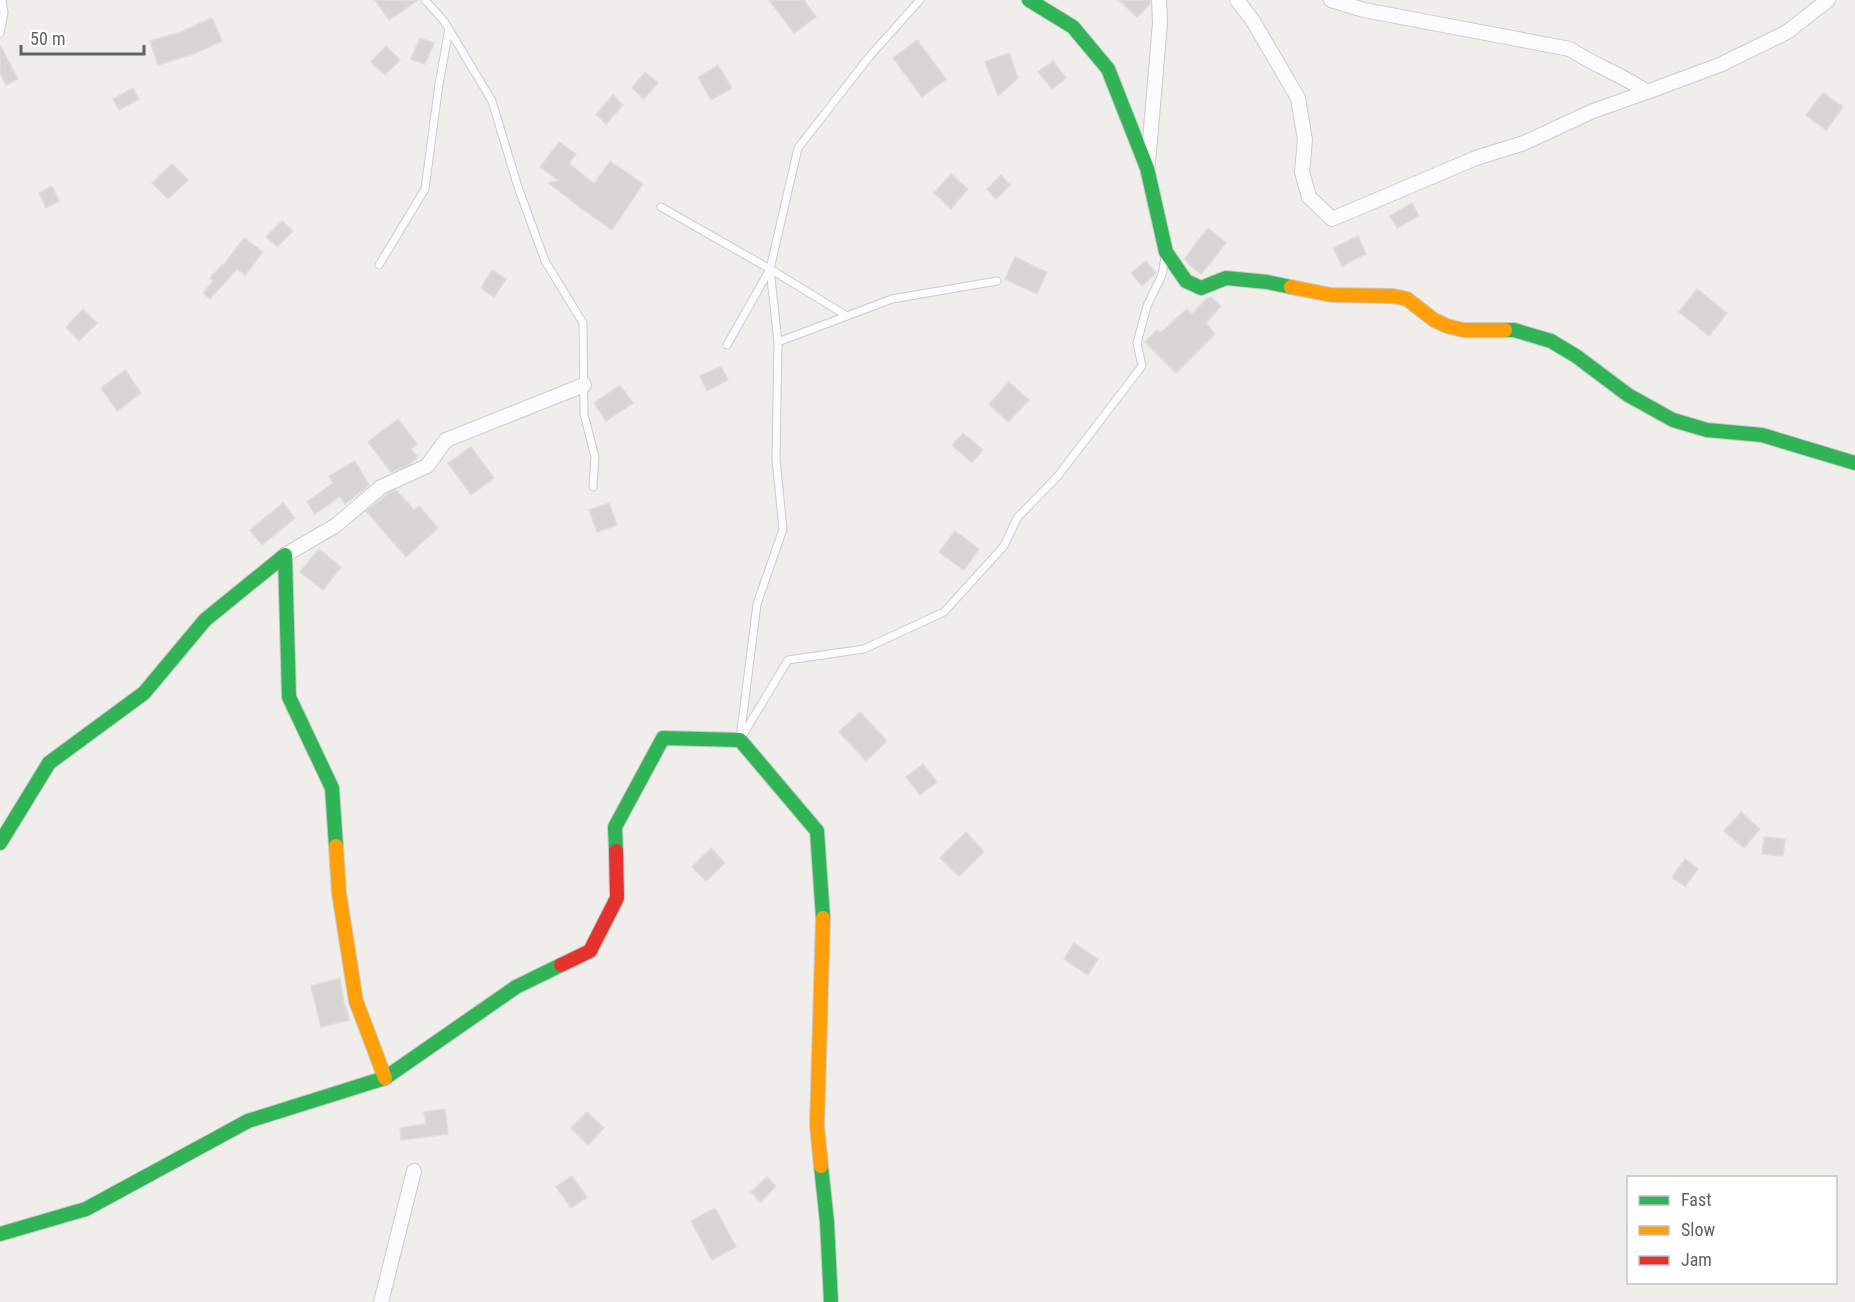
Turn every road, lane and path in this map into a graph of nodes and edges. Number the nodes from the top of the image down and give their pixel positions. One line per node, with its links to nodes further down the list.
1 (2, 0): 10 (lane)
2 (425, 0): 9 (lane)
3 (920, 0): 16 (lane)
4 (1029, 0): 12 (street)
5 (1159, 0): 12 (street)
6 (1237, 0): 11 (street)
7 (1331, 0): 11 (street)
8 (1828, 0): 11 (street)
9 (449, 29): 15 (lane); 21 (lane)
10 (0, 33)
11 (1647, 92)
12 (1147, 168): 14 (street)
13 (661, 207): 16 (lane)
14 (1166, 252): 22 (street); 25 (lane)
15 (379, 265)
16 (770, 269): 18 (lane); 19 (lane); 20 (lane)
17 (997, 281): 18 (lane)
18 (847, 316): 19 (lane)
19 (778, 342): 25 (lane)
20 (727, 345)
21 (584, 385): 23 (lane); 24 (street)
22 (1855, 463)
23 (593, 487)
24 (285, 555): 26 (street); 27 (street)
25 (740, 740): 27 (street); 31 (street)
26 (0, 843)
27 (385, 1078): 29 (street)
28 (414, 1171): 30 (street)
29 (0, 1234)
30 (381, 1302)
31 (831, 1302)

